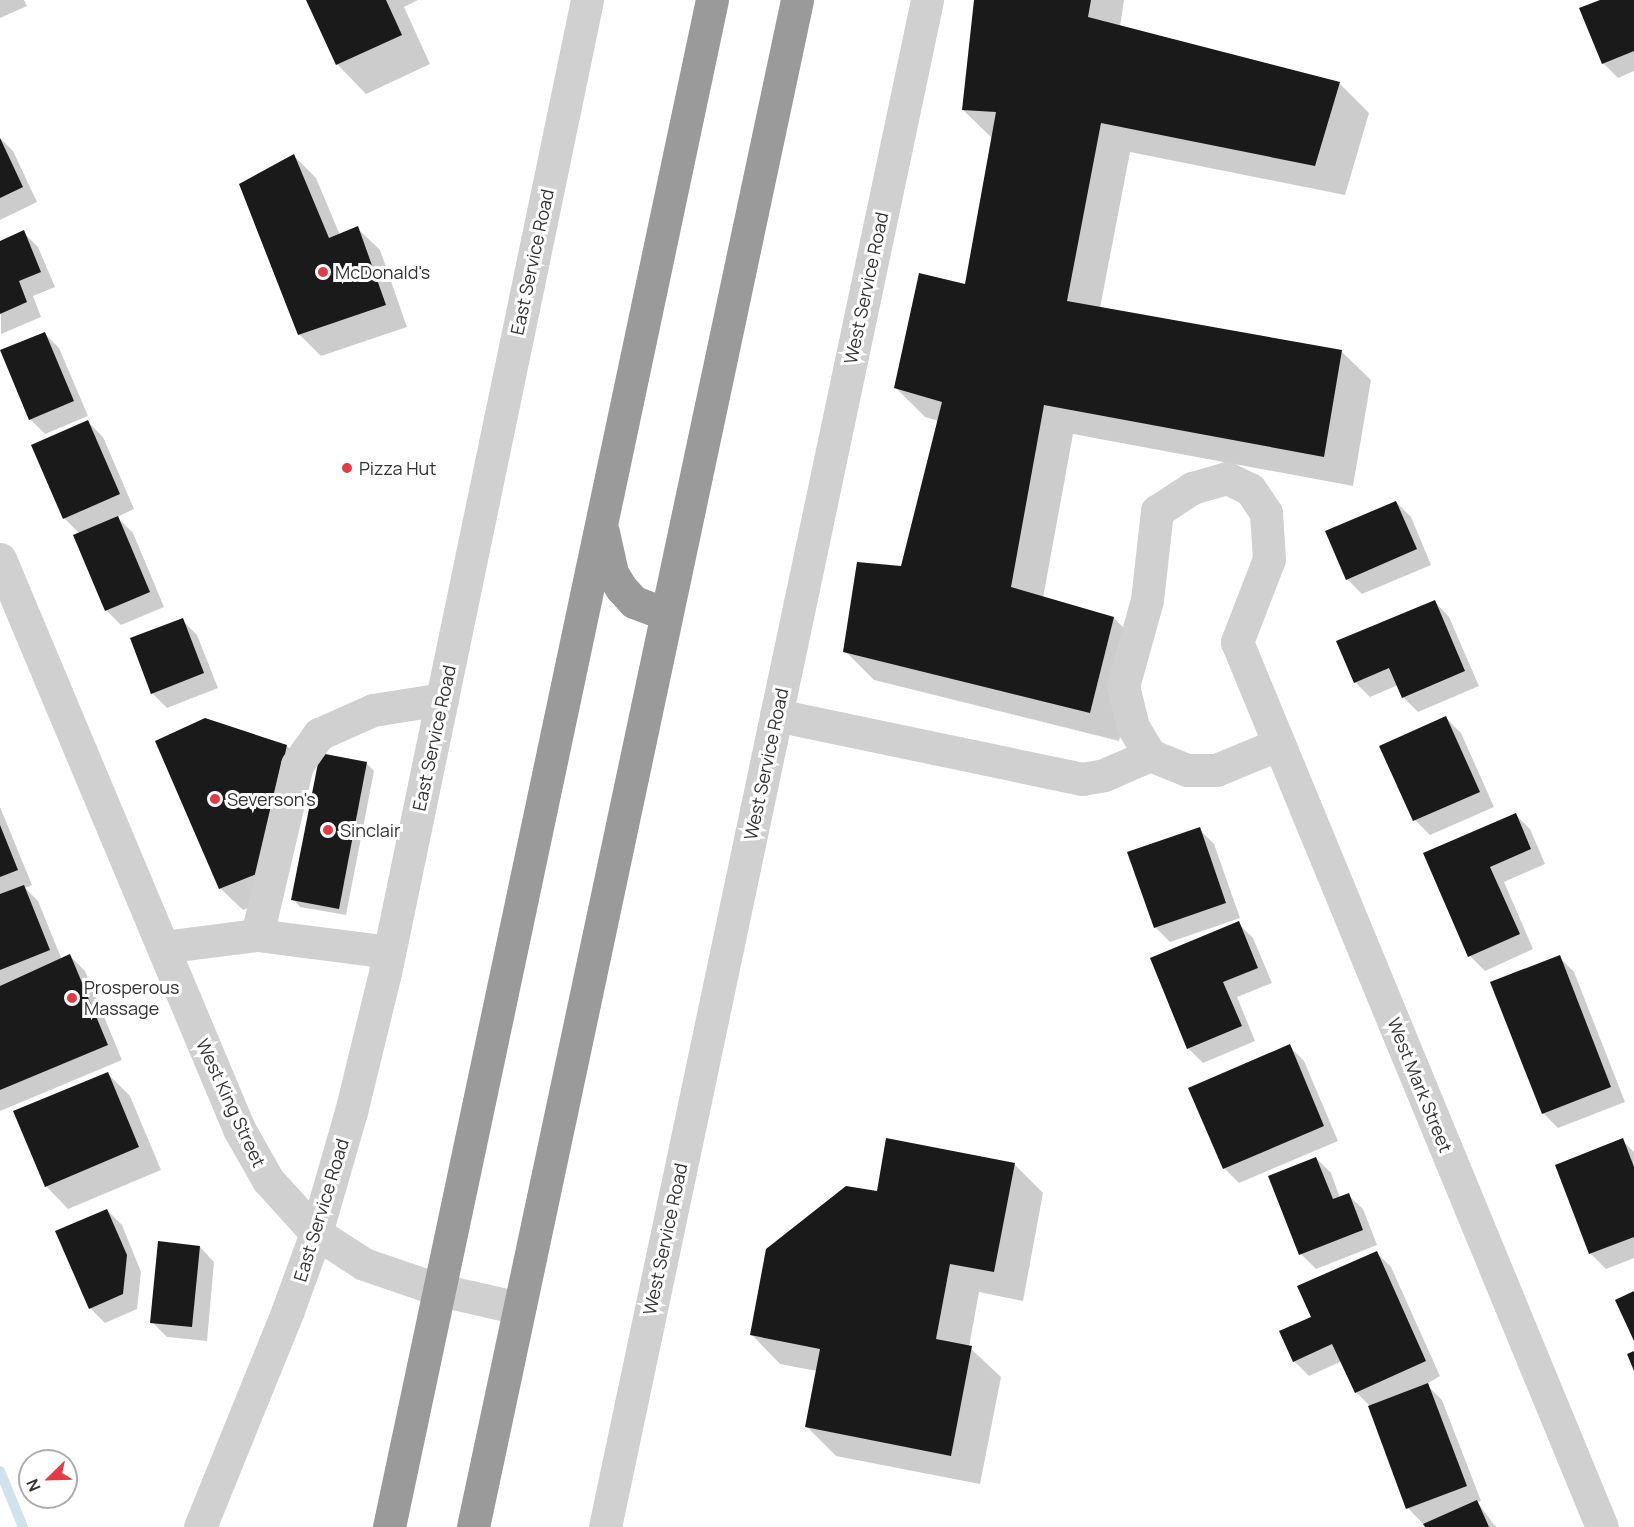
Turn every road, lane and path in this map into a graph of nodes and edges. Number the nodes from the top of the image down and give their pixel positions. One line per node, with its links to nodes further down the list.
1 (587, 0): 8 (street, East Service Road)
2 (712, 0): 5 (highway)
3 (797, 0): 7 (highway)
4 (927, 0): 9 (street, West Service Road)
5 (604, 506): 7 (highway); 16 (highway)
6 (0, 559): 13 (street, West King Street)
7 (666, 614): 17 (highway)
8 (442, 699): 12 (street); 14 (street, East Service Road)
9 (776, 715): 11 (street); 21 (street, West Service Road)
10 (1279, 744): 11 (street); 11 (street, West Mark Street); 22 (street, West Mark Street)
11 (1150, 755)
12 (257, 935): 13 (street); 14 (street)
13 (163, 947): 15 (street, West King Street)
14 (389, 952): 15 (street, East Service Road)
15 (316, 1233): 16 (street, West King Street); 18 (street, East Service Road)
16 (440, 1290): 17 (street, West King Street); 19 (highway)
17 (519, 1308): 20 (highway)
18 (200, 1527)
19 (389, 1527)
20 (473, 1527)
21 (605, 1527)
22 (1602, 1527)

